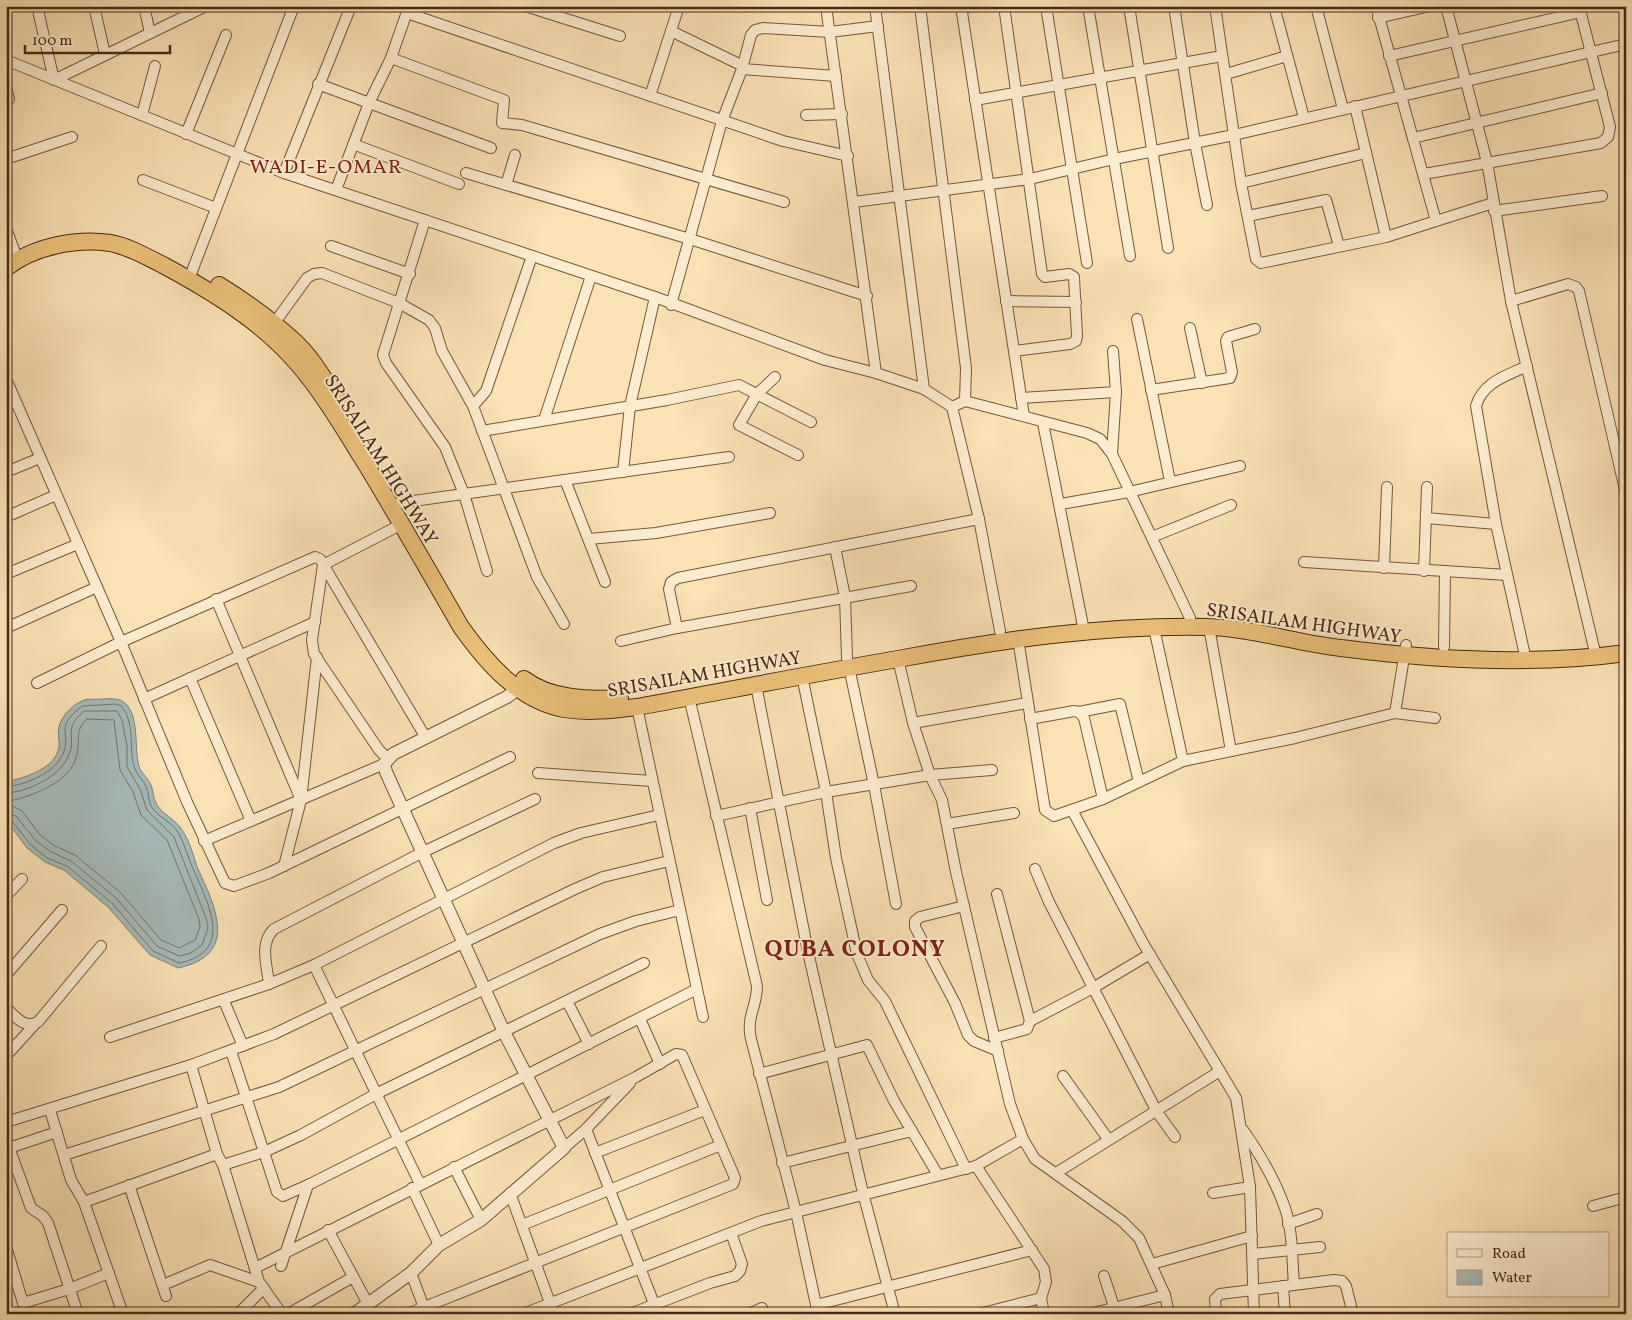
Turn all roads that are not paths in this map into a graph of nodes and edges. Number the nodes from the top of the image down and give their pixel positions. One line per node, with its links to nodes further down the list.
1 (37, 6): 51 (street)
2 (94, 6): 38 (street)
3 (144, 6): 32 (street)
4 (294, 6): 79 (street)
5 (351, 6): 53 (street)
6 (525, 6): 24 (street)
7 (679, 6): 30 (street)
8 (826, 6): 31 (street)
9 (875, 6): 29 (street)
10 (920, 6): 98 (street)
11 (974, 6): 25 (street)
12 (1004, 6): 56 (street)
13 (1046, 6): 54 (street)
14 (1088, 6): 50 (street)
15 (1129, 6): 47 (street)
16 (1174, 6): 44 (street)
17 (1215, 6): 39 (street)
18 (1274, 6): 40 (street)
19 (1316, 6): 64 (street)
20 (1376, 6): 28 (street)
21 (1430, 6): 28 (street)
22 (1446, 6): 35 (street)
23 (201, 7): 32 (street)
24 (538, 8): 34 (street)
25 (961, 8): 61 (street)
26 (1580, 9): 35 (street); 37 (street)
27 (408, 10): 42 (street); 58 (street)
28 (1378, 18): 41 (street)
29 (878, 26): 31 (street); 100 (street)
30 (671, 31): 46 (street); 58 (street)
31 (830, 32): 46 (street); 49 (street)
32 (150, 33): 38 (street)
33 (226, 35): 71 (street)
34 (620, 36)
35 (1454, 41): 41 (street); 52 (street)
36 (1626, 44): 37 (street)
37 (1591, 51): 52 (street); 57 (street)
38 (105, 54): 51 (street)
39 (1222, 56): 44 (street); 48 (street)
40 (1287, 56): 48 (street); 68 (street)
41 (1389, 56): 59 (street)
42 (391, 58): 62 (street); 92 (street)
43 (6, 60): 51 (street)
44 (1182, 63): 47 (street); 75 (street)
45 (155, 66): 66 (street)
46 (743, 68): 49 (street); 69 (street)
47 (1140, 71): 50 (street); 78 (street)
48 (1226, 74): 72 (street)
49 (836, 76): 65 (street)
50 (1100, 78): 54 (street); 84 (street)
51 (54, 80): 66 (street)
52 (1465, 81): 59 (street); 70 (street)
53 (318, 84): 62 (street); 87 (street)
54 (1059, 85): 56 (street); 86 (street)
55 (6, 86): 60 (street)
56 (1017, 92): 61 (street); 90 (street)
57 (1602, 93): 70 (street); 85 (street)
58 (650, 96): 69 (street)
59 (1400, 96): 63 (street); 74 (street)
60 (9, 99)
61 (975, 100): 95 (street)
62 (369, 103): 76 (street); 77 (street)
63 (1355, 106): 64 (street); 80 (street)
64 (1343, 109): 68 (street)
65 (842, 114): 67 (street); 82 (street)
66 (142, 115): 71 (street)
67 (806, 115)
68 (1304, 118): 72 (street)
69 (722, 121): 82 (street); 92 (street)
70 (1476, 123): 74 (street); 85 (street)
71 (186, 134): 79 (street)
72 (1234, 135): 75 (street); 93 (street)
73 (72, 137): 83 (street)
74 (1413, 138): 89 (street)
75 (1195, 142): 78 (street); 103 (street)
76 (353, 144): 94 (street); 97 (street)
77 (491, 148)
78 (1153, 152): 84 (street); 114 (street)
79 (238, 153): 87 (street); 105 (street)
80 (1366, 153): 93 (street); 110 (street)
81 (515, 156): 96 (street)
82 (848, 156): 102 (street)
83 (6, 159)
84 (1114, 159): 86 (street); 116 (street)
85 (1487, 162): 89 (street); 104 (street)
86 (1073, 169): 90 (street); 118 (street)
87 (284, 173): 97 (street)
88 (466, 173): 96 (street)
89 (1424, 174): 108 (street)
90 (1030, 179): 95 (street); 126 (street)
91 (143, 180): 105 (street)
92 (706, 180): 101 (street); 111 (street)
93 (1241, 183): 106 (street)
94 (459, 184)
95 (988, 184): 98 (street); 124 (street)
96 (506, 185): 111 (street)
97 (336, 190): 107 (street)
98 (944, 190): 100 (street); 145 (street)
99 (1602, 196): 104 (street)
100 (900, 197): 102 (street); 140 (street)
101 (784, 202)
102 (854, 202): 122 (street)
103 (1207, 205)
104 (1494, 207): 108 (street); 125 (street)
105 (216, 208): 119 (street)
106 (1248, 216): 113 (street); 113 (street)
107 (425, 220): 115 (street); 120 (street)
108 (1436, 222): 110 (street)
109 (6, 231): 117 (street)
110 (1386, 237): 113 (street)
111 (690, 239): 122 (street); 128 (street)
112 (331, 246): 120 (street)
113 (1339, 246)
114 (1168, 248)
115 (532, 256): 121 (street); 146 (street)
116 (1130, 256)
117 (11, 260): 119 (highway, SRISAILAM HIGHWAY)
118 (1087, 263)
119 (190, 274): 130 (highway, SRISAILAM HIGHWAY); 177 (highway, SRISAILAM HIGHWAY)
120 (410, 274): 127 (street)
121 (591, 276): 123 (street); 150 (street)
122 (867, 296): 136 (street)
123 (655, 297): 128 (street); 147 (street)
124 (1006, 300): 126 (street); 133 (street)
125 (1511, 301): 135 (street); 168 (street)
126 (1076, 302): 133 (street)
127 (399, 303): 130 (street); 146 (street); 167 (street)
128 (671, 305): 136 (street)
129 (1137, 319): 141 (street)
130 (273, 325): 170 (highway, SRISAILAM HIGHWAY)
131 (1190, 328): 139 (street)
132 (1255, 329): 139 (street)
133 (1014, 350): 144 (street)
134 (1113, 351): 142 (street)
135 (1527, 366): 178 (street); 210 (street)
136 (876, 373): 140 (street)
137 (775, 377): 143 (street)
138 (6, 379): 157 (street)
139 (1202, 383): 141 (street)
140 (924, 389): 148 (street)
141 (1151, 390): 162 (street)
142 (1116, 392): 144 (street); 154 (street)
143 (757, 394): 147 (street); 151 (street); 155 (street)
144 (1021, 398): 149 (street)
145 (965, 401): 148 (street); 149 (street)
146 (473, 406): 153 (street)
147 (630, 406): 150 (street); 160 (street)
148 (952, 407): 176 (street)
149 (1024, 416): 152 (street)
150 (544, 420): 153 (street)
151 (811, 422)
152 (1043, 423): 154 (street); 171 (street)
153 (482, 430): 165 (street)
154 (1112, 454): 166 (street)
155 (798, 455)
156 (728, 457): 160 (street)
157 (40, 458): 159 (street); 169 (street)
158 (1240, 466): 162 (street)
159 (6, 472)
160 (623, 472): 161 (street)
161 (565, 480): 165 (street); 180 (street)
162 (1170, 481): 166 (street)
163 (1387, 487): 185 (street)
164 (1427, 487): 175 (street)
165 (503, 489): 167 (street); 198 (street)
166 (1129, 492): 171 (street); 179 (street)
167 (464, 494): 170 (street); 186 (street)
168 (1626, 494)
169 (56, 495): 174 (street); 181 (street)
170 (399, 503): 221 (highway, SRISAILAM HIGHWAY)
171 (1060, 504): 199 (street)
172 (1231, 505): 179 (street)
173 (770, 513): 180 (street)
174 (6, 517)
175 (1426, 518): 178 (street); 187 (street)
176 (980, 519): 182 (street); 204 (street)
177 (402, 524): 184 (street); 221 (highway, SRISAILAM HIGHWAY)
178 (1496, 524): 190 (street)
179 (1152, 537): 196 (street)
180 (588, 540): 191 (street)
181 (78, 544): 189 (street); 192 (street)
182 (835, 547): 194 (street); 202 (street)
183 (1304, 562): 185 (street)
184 (323, 565): 195 (street); 197 (street); 232 (street)
185 (1384, 568): 187 (street)
186 (487, 571)
187 (1424, 571): 188 (street)
188 (1445, 571): 190 (street); 209 (street)
189 (6, 574)
190 (1507, 575): 212 (street)
191 (604, 582)
192 (97, 586): 201 (street); 207 (street)
193 (911, 586): 194 (street)
194 (845, 598): 202 (street); 217 (street)
195 (216, 599): 207 (street); 214 (street)
196 (1190, 618): 199 (highway, SRISAILAM HIGHWAY); 211 (highway, SRISAILAM HIGHWAY)
197 (315, 622): 214 (street); 215 (street)
198 (564, 624)
199 (1083, 626): 203 (highway, SRISAILAM HIGHWAY); 204 (highway, SRISAILAM HIGHWAY); 205 (highway, SRISAILAM HIGHWAY)
200 (1209, 627): 203 (highway, SRISAILAM HIGHWAY); 211 (highway, SRISAILAM HIGHWAY); 233 (street)
201 (6, 628)
202 (677, 628): 206 (street)
203 (1154, 628): 236 (street)
204 (1000, 632): 217 (highway, SRISAILAM HIGHWAY)
205 (1018, 638): 216 (highway, SRISAILAM HIGHWAY); 225 (street)
206 (621, 641)
207 (121, 642): 220 (street); 224 (street)
208 (1626, 644): 210 (highway, SRISAILAM HIGHWAY)
209 (1444, 647): 211 (highway, SRISAILAM HIGHWAY); 212 (highway, SRISAILAM HIGHWAY)
210 (1594, 648): 212 (highway, SRISAILAM HIGHWAY)
211 (1405, 650): 213 (highway, SRISAILAM HIGHWAY); 228 (street)
212 (1524, 651)
213 (1626, 653)
214 (240, 655): 219 (street); 246 (street)
215 (317, 657): 235 (street); 246 (street)
216 (898, 659): 217 (highway, SRISAILAM HIGHWAY); 231 (street)
217 (848, 663): 218 (highway, SRISAILAM HIGHWAY); 221 (highway, SRISAILAM HIGHWAY); 242 (street)
218 (802, 676): 222 (highway, SRISAILAM HIGHWAY); 243 (street)
219 (190, 678): 224 (street); 254 (street)
220 (37, 683)
221 (523, 685): 226 (highway, SRISAILAM HIGHWAY); 232 (street)
222 (756, 685): 223 (highway, SRISAILAM HIGHWAY); 247 (street)
223 (689, 697): 226 (highway, SRISAILAM HIGHWAY); 253 (street)
224 (144, 699): 256 (street)
225 (1027, 703): 230 (street); 231 (street)
226 (637, 707): 240 (street)
227 (1079, 712): 230 (street); 241 (street); 245 (street)
228 (1396, 713): 229 (street); 233 (street)
229 (1435, 718)
230 (1030, 719): 250 (street)
231 (913, 723): 239 (street)
232 (426, 738): 235 (street)
233 (1232, 751): 236 (street)
234 (510, 757): 248 (street)
235 (386, 761): 246 (street); 248 (street)
236 (1183, 762): 241 (street)
237 (992, 770): 239 (street)
238 (538, 773): 240 (street)
239 (930, 775): 242 (street); 255 (street)
240 (652, 781): 252 (street)
241 (1139, 782): 245 (street)
242 (874, 785): 243 (street); 266 (street)
243 (826, 792): 247 (street); 332 (street)
244 (535, 799): 257 (street)
245 (1103, 799): 250 (street)
246 (301, 800): 254 (street); 259 (street)
247 (779, 802): 249 (street); 296 (street)
248 (404, 807): 257 (street); 259 (street)
249 (750, 808): 253 (street); 265 (street)
250 (1072, 810): 272 (street)
251 (1014, 813): 255 (street)
252 (659, 815): 258 (street); 264 (street)
253 (716, 816): 301 (street)
254 (251, 821): 256 (street)
255 (947, 824): 267 (street)
256 (204, 842): 259 (street)
257 (423, 852): 264 (street); 276 (street)
258 (669, 861): 269 (street); 270 (street)
259 (284, 866)
260 (1035, 869): 277 (street)
261 (22, 879): 263 (street)
262 (997, 894): 286 (street)
263 (6, 896)
264 (442, 898): 270 (street); 274 (street)
265 (767, 900)
266 (896, 904)
267 (964, 906): 290 (street); 294 (street)
268 (62, 910): 275 (street)
269 (680, 910): 278 (street); 279 (street)
270 (464, 944): 278 (street); 282 (street)
271 (101, 946): 287 (street)
272 (1150, 954): 277 (street); 300 (street)
273 (644, 963): 281 (street)
274 (314, 965): 276 (street); 282 (street)
275 (6, 975)
276 (269, 984): 280 (street)
277 (1093, 988): 286 (street); 310 (street)
278 (484, 989): 288 (street); 293 (street)
279 (697, 989): 284 (street); 285 (street)
280 (224, 1001): 289 (street); 292 (street)
281 (567, 1001): 288 (street); 291 (street)
282 (332, 1007): 292 (street); 293 (street)
283 (6, 1008): 287 (street)
284 (703, 1017)
285 (640, 1018): 291 (street); 298 (street)
286 (1030, 1021): 290 (street)
287 (36, 1023): 297 (street)
288 (504, 1032): 302 (street); 305 (street)
289 (110, 1037)
290 (994, 1038): 294 (street)
291 (589, 1044): 302 (street)
292 (243, 1046): 295 (street)
293 (355, 1050): 305 (street); 306 (street)
294 (998, 1050): 318 (street)
295 (231, 1051): 299 (street); 306 (street)
296 (832, 1054): 301 (street); 315 (street); 323 (street)
297 (6, 1056)
298 (660, 1064): 304 (street); 309 (street)
299 (191, 1065): 307 (street); 308 (street)
300 (1220, 1071): 310 (street); 313 (street)
301 (759, 1074): 329 (street)
302 (526, 1076): 311 (street); 320 (street)
303 (1063, 1076): 319 (street)
304 (636, 1077): 311 (street); 314 (street)
305 (376, 1094): 320 (street); 325 (street)
306 (246, 1097): 308 (street); 325 (street)
307 (50, 1110): 312 (street); 316 (street)
308 (205, 1110): 327 (street); 328 (street)
309 (705, 1110): 322 (street); 326 (street)
310 (1157, 1112): 317 (street); 319 (street)
311 (549, 1120): 324 (street); 331 (street)
312 (6, 1122)
313 (1240, 1126): 338 (street); 349 (street)
314 (586, 1129): 324 (street); 326 (street)
315 (912, 1131): 323 (street); 334 (street)
316 (57, 1132): 321 (street); 328 (street)
317 (1175, 1137)
318 (1023, 1139): 332 (street); 333 (street)
319 (1108, 1139): 333 (street)
320 (398, 1140): 336 (street); 337 (street)
321 (8, 1144): 375 (street)
322 (721, 1145): 339 (street); 351 (street)
323 (853, 1146): 329 (street); 341 (street)
324 (564, 1148): 340 (street)
325 (264, 1152): 330 (street); 336 (street)
326 (595, 1153): 339 (street)
327 (217, 1154): 330 (street); 335 (street)
328 (64, 1155): 344 (street)
329 (782, 1162): 346 (street)
330 (223, 1165): 365 (street)
331 (454, 1167): 337 (street); 348 (street)
332 (971, 1167): 334 (street); 358 (street)
333 (1056, 1173): 363 (street)
334 (938, 1174): 341 (street)
335 (129, 1185): 344 (street); 371 (street)
336 (308, 1185): 360 (street)
337 (416, 1186): 352 (street); 355 (street)
338 (1250, 1187): 342 (street); 354 (street)
339 (609, 1192): 350 (street); 351 (street)
340 (510, 1193): 348 (street); 350 (street)
341 (863, 1193): 346 (street); 373 (street)
342 (1213, 1193)
343 (1624, 1199): 345 (street)
344 (84, 1202): 367 (street)
345 (1593, 1206)
346 (796, 1212): 353 (street); 384 (street)
347 (1317, 1214): 349 (street)
348 (481, 1220): 355 (street)
349 (1288, 1224): 359 (street)
350 (522, 1225): 362 (street)
351 (624, 1229): 362 (street); 366 (street)
352 (328, 1230): 360 (street); 370 (street)
353 (731, 1234): 366 (street); 383 (street)
354 (1252, 1236): 361 (street); 363 (street)
355 (439, 1245): 368 (street)
356 (1320, 1247): 359 (street)
357 (7, 1250): 375 (street)
358 (1032, 1250): 373 (street); 379 (street)
359 (1292, 1250): 361 (street); 374 (street)
360 (286, 1253): 364 (street); 365 (street)
361 (1253, 1254): 376 (street)
362 (536, 1264): 380 (street); 385 (street)
363 (1152, 1264): 377 (street)
364 (281, 1266)
365 (255, 1268): 372 (street)
366 (639, 1268): 380 (street); 383 (street)
367 (109, 1273): 375 (street); 388 (street)
368 (411, 1273): 381 (street); 385 (street)
369 (1104, 1276): 386 (street)
370 (353, 1277): 381 (street); 391 (street)
371 (163, 1285): 372 (street); 378 (street)
372 (262, 1285): 389 (street); 390 (street)
373 (888, 1286): 384 (street); 398 (street)
374 (1288, 1286): 376 (street); 405 (street); 406 (street)
375 (69, 1289): 387 (street)
376 (1254, 1289): 403 (street); 404 (street)
377 (1165, 1295): 386 (street); 402 (street)
378 (166, 1296)
379 (1041, 1298): 399 (street); 400 (street)
380 (550, 1303): 394 (street); 395 (street)
381 (368, 1304): 392 (street)
382 (762, 1308): 397 (street)
383 (656, 1309): 396 (street)
384 (817, 1309)
385 (425, 1310): 393 (street)
386 (1112, 1310): 401 (street)
387 (78, 1314)
388 (123, 1314)
389 (238, 1314)
390 (282, 1314)
391 (288, 1314)
392 (354, 1314)
393 (407, 1314)
394 (523, 1314)
395 (554, 1314)
396 (630, 1314)
397 (749, 1314)
398 (895, 1314)
399 (979, 1314)
400 (1044, 1314)
401 (1089, 1314)
402 (1169, 1314)
403 (1216, 1314)
404 (1254, 1314)
405 (1285, 1314)
406 (1353, 1314)

